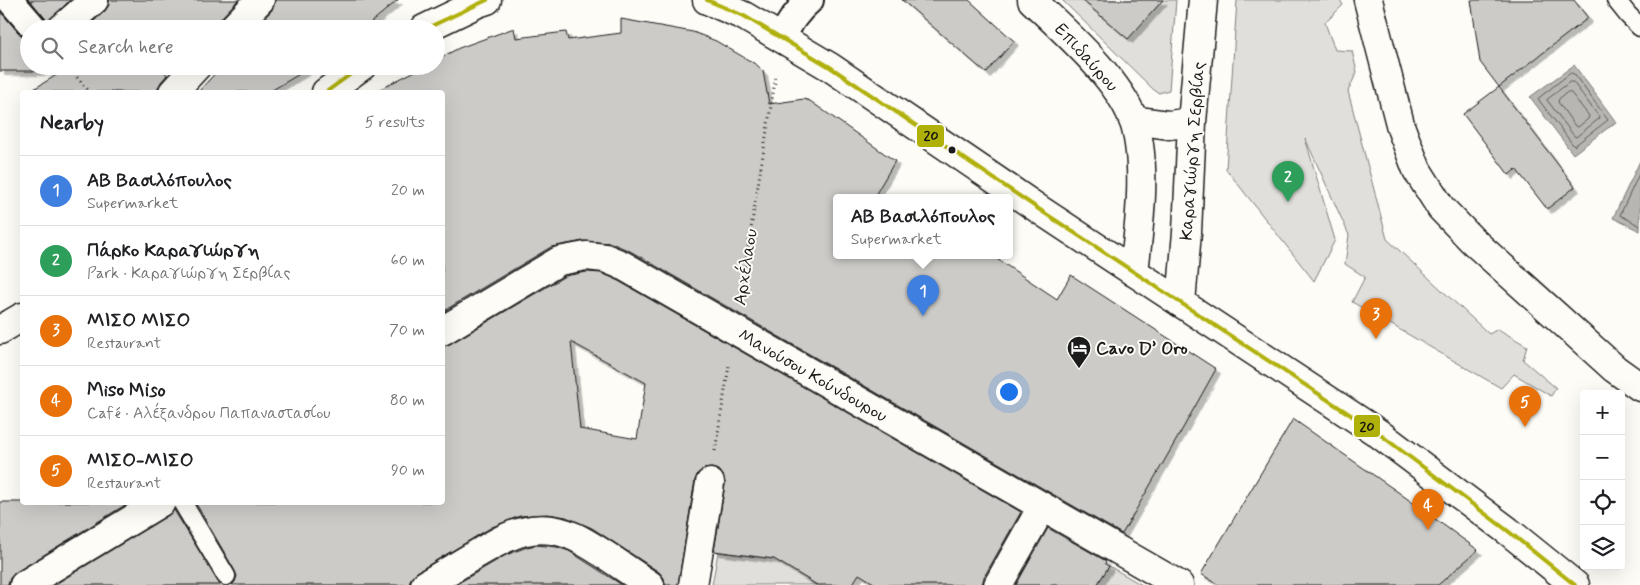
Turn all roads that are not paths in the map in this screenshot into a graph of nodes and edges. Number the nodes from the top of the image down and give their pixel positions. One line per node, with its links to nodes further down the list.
1 (10, 0): 11 (street)
2 (94, 0): 12 (street)
3 (260, 0): 13 (street)
4 (487, 0): 14 (street)
5 (707, 0): 16 (street)
6 (810, 0): 16 (street)
7 (1032, 0): 21 (street, Επιδαύρου)
8 (1203, 0): 22 (street, Καραγιώργη Σερβίας)
9 (1368, 0): 28 (street)
10 (1616, 0): 15 (lane)
11 (27, 20)
12 (71, 20)
13 (241, 20)
14 (442, 20)
15 (1640, 27)
16 (782, 37): 23 (street)
17 (188, 75): 19 (street)
18 (350, 75): 20 (street)
19 (175, 90)
20 (329, 90)
21 (1134, 120): 22 (street); 23 (street, Επιδαύρου)
22 (1192, 122): 24 (street, Καραγιώργη Σερβίας)
23 (1134, 272): 24 (street)
24 (1181, 303): 40 (street)
25 (20, 318): 27 (street)
26 (445, 329): 32 (street, Μανούσου Κούνδουρου)
27 (0, 330)
28 (1640, 387)
29 (710, 483): 37 (street)
30 (156, 505): 34 (street)
31 (184, 505): 33 (lane)
32 (1042, 507): 38 (street); 39 (street, Μανούσου Κούνδουρου)
33 (226, 576)
34 (24, 585)
35 (425, 585): 36 (street)
36 (650, 585)
37 (693, 585)
38 (998, 585)
39 (1179, 585)
40 (1575, 585)

